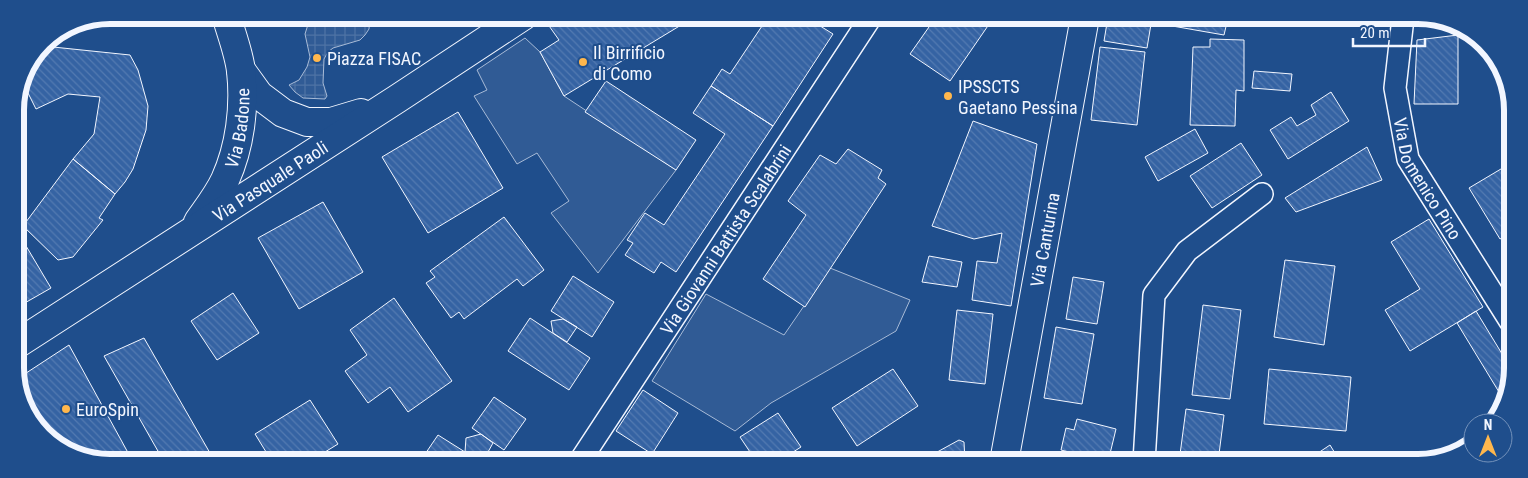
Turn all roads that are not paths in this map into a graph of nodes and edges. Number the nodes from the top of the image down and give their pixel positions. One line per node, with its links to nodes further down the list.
1 (228, 24): 6 (main road, Via Badone)
2 (512, 24): 7 (main road, Via Pasquale Paoli)
3 (866, 24): 12 (street, Via Giovanni Battista Scalabrini)
4 (1084, 24): 13 (main road, Via Canturina)
5 (1402, 24): 10 (street, Via Domenico Pino)
6 (241, 70): 7 (main road, Via Badone); 9 (main road, Via Badone)
7 (398, 99): 9 (main road, Via Pasquale Paoli)
8 (1262, 194): 14 (street)
9 (190, 233): 11 (main road, Via Pasquale Paoli)
10 (1504, 311)
11 (24, 339)
12 (585, 454)
13 (1005, 454)
14 (1144, 454)

